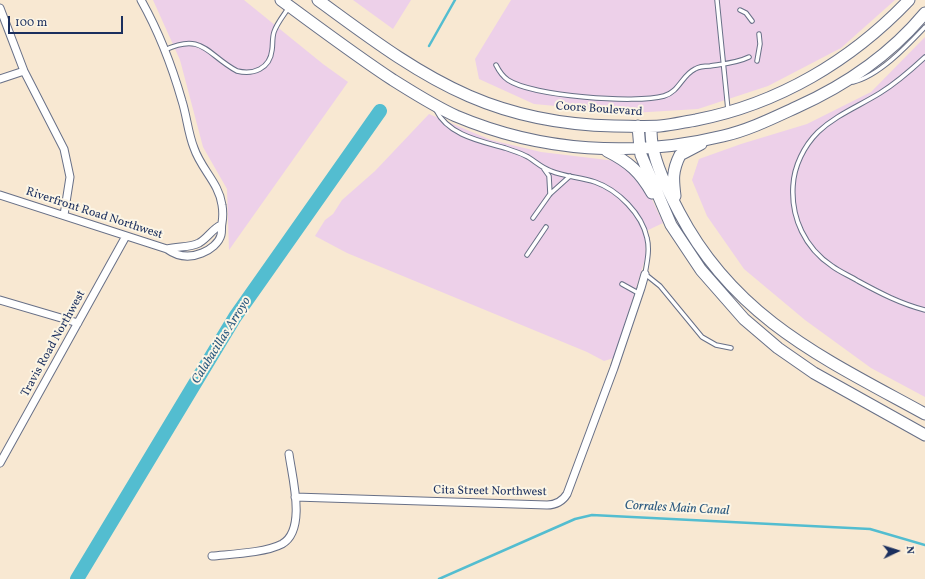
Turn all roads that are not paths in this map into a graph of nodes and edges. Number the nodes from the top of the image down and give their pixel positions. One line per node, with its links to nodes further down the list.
1 (142, 0): 12 (street)
2 (318, 0): 23 (main road, Coors Boulevard)
3 (718, 0): 16 (lane)
4 (909, 0): 22 (main road, Coors Boulevard)
5 (285, 3): 12 (lane); 21 (main road)
6 (0, 8): 18 (street)
7 (740, 10): 9 (lane)
8 (925, 14): 20 (main road)
9 (752, 21)
10 (925, 27): 20 (lane)
11 (759, 34): 15 (lane)
12 (165, 50): 36 (street)
13 (749, 57): 16 (lane)
14 (925, 57): 46 (lane)
15 (757, 61)
16 (723, 64): 17 (lane); 22 (lane)
17 (496, 66)
18 (24, 71): 19 (street); 34 (street)
19 (0, 79)
20 (844, 83): 25 (main road)
21 (429, 102): 28 (main road); 29 (lane)
22 (728, 112): 24 (main road, Coors Boulevard)
23 (638, 126): 24 (main road, Coors Boulevard); 27 (main road)
24 (651, 127): 26 (main road)
25 (724, 136): 26 (main road); 33 (main road)
26 (653, 148): 27 (main road); 33 (main road)
27 (640, 149): 28 (main road); 37 (main road)
28 (605, 150): 37 (main road)
29 (543, 167): 30 (lane); 31 (lane)
30 (570, 176): 31 (lane); 42 (lane)
31 (550, 194): 35 (lane)
32 (0, 195): 34 (street, Riverfront Road Northwest)
33 (677, 209): 49 (main road)
34 (64, 215): 39 (street, Riverfront Road Northwest)
35 (533, 218)
36 (221, 225): 40 (street); 40 (street, Riverfront Road Northwest)
37 (670, 225): 50 (main road)
38 (546, 227): 41 (lane)
39 (126, 236): 40 (street, Riverfront Road Northwest); 47 (street, Travis Road Northwest)
40 (168, 249)
41 (527, 255)
42 (645, 274): 44 (street, Cita Street Northwest); 48 (lane)
43 (622, 284): 44 (lane)
44 (640, 294): 53 (street, Cita Street Northwest)
45 (0, 300): 47 (street)
46 (925, 310)
47 (78, 323): 52 (street, Travis Road Northwest)
48 (731, 348)
49 (925, 414)
50 (925, 435)
51 (289, 454): 53 (street)
52 (0, 463)
53 (295, 497): 54 (street)
54 (212, 556)

